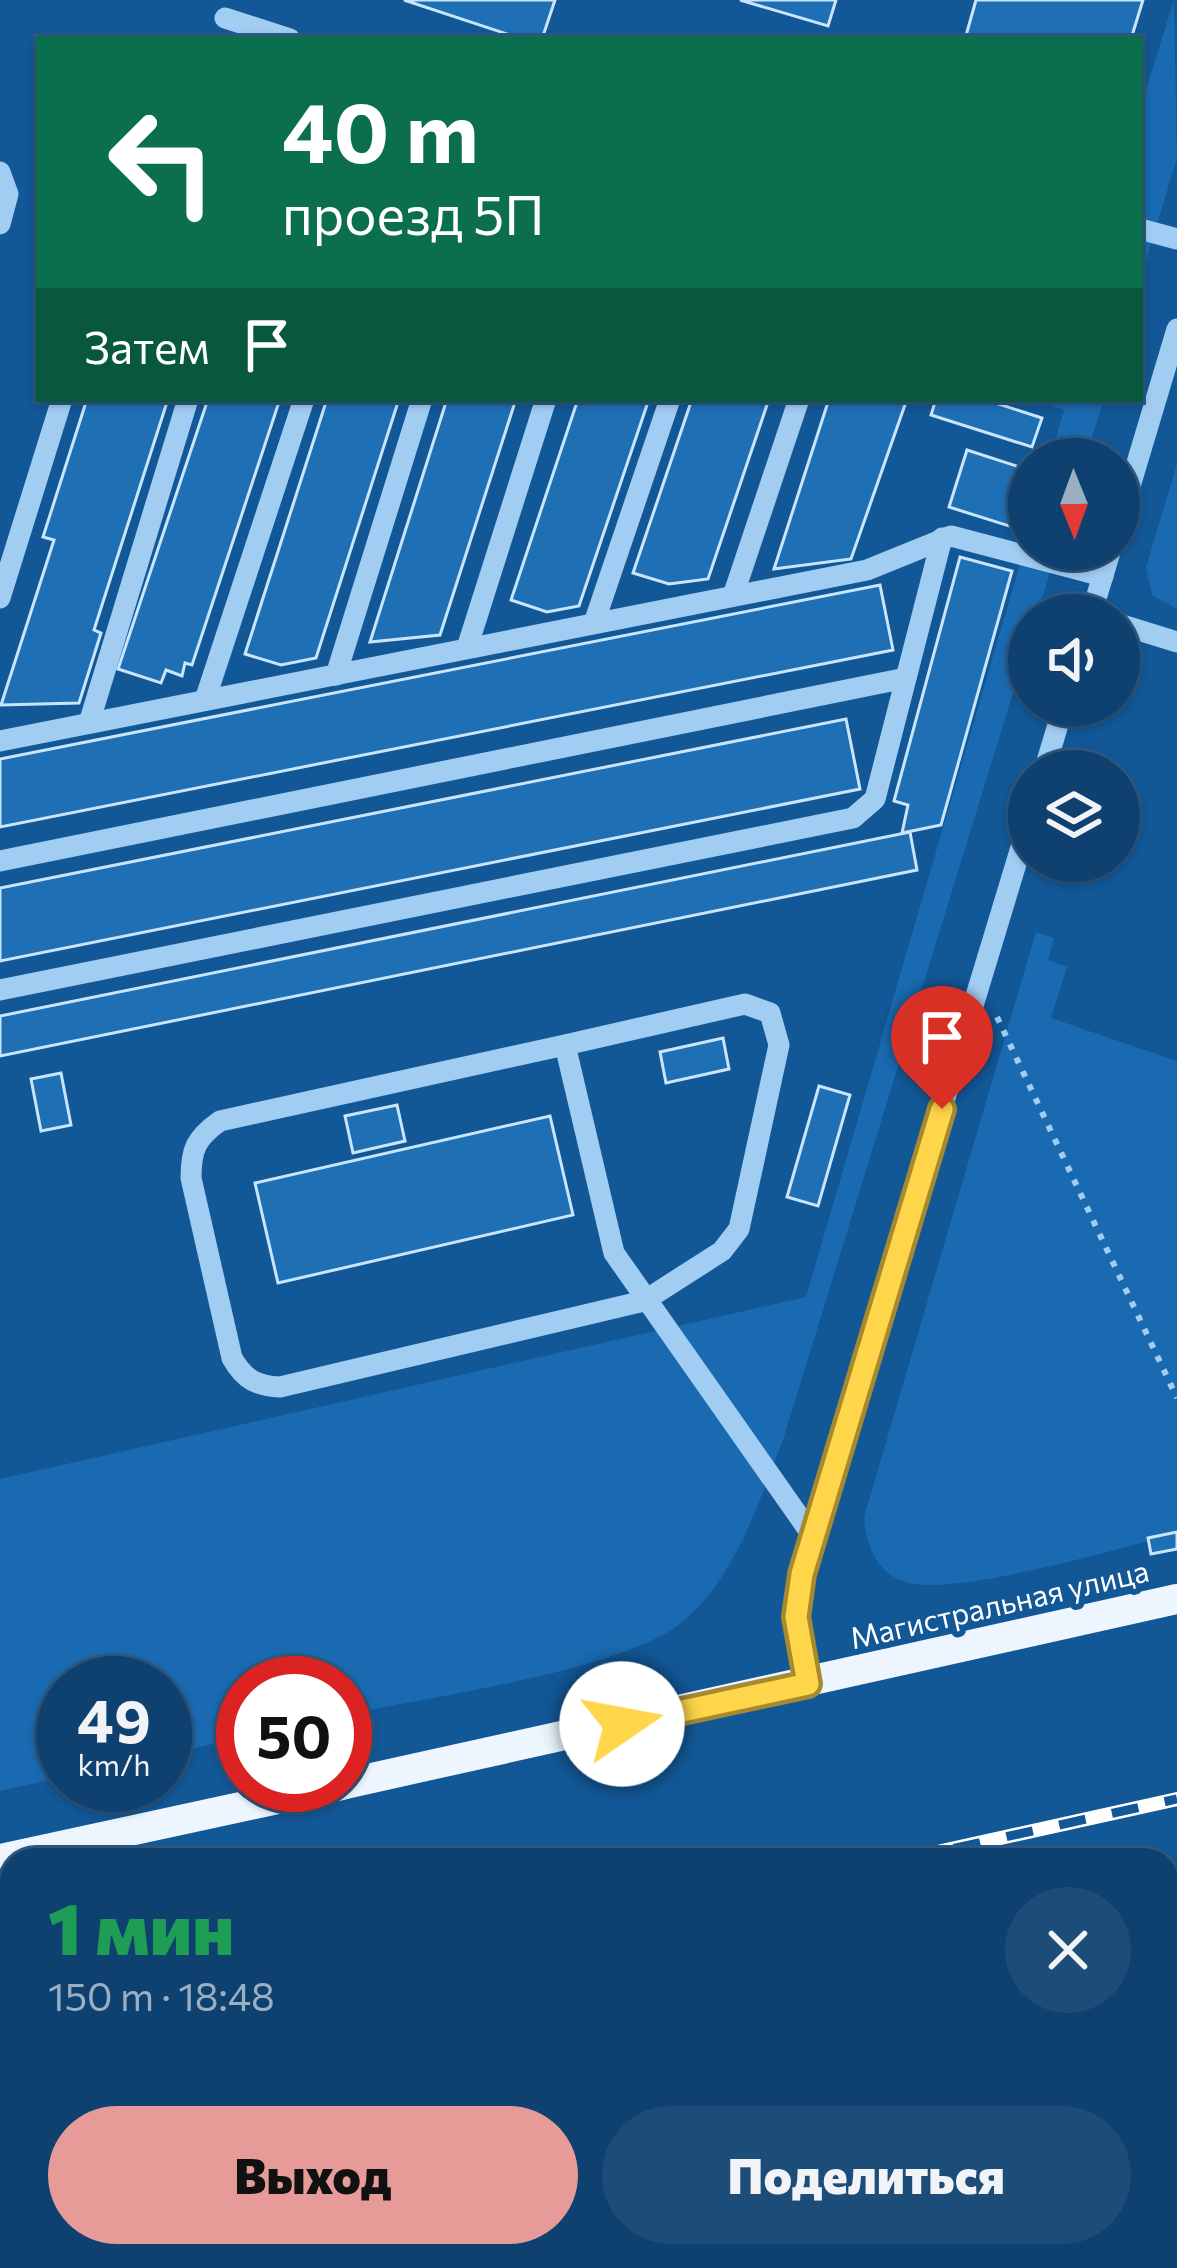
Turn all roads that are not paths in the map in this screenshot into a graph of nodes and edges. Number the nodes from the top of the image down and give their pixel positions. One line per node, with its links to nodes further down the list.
1 (225, 18): 2 (street)
2 (281, 36)
3 (0, 172): 4 (street)
4 (0, 224)
5 (1143, 230): 6 (street)
6 (1177, 239)
7 (1177, 329): 15 (street)
8 (61, 402): 21 (street)
9 (187, 402): 29 (street)
10 (303, 402): 28 (street)
11 (421, 402): 26 (street)
12 (545, 402): 25 (street)
13 (669, 402): 22 (street)
14 (798, 402): 20 (street)
15 (1140, 453)
16 (942, 538): 18 (street); 20 (street); 27 (street)
17 (1105, 570): 18 (street)
18 (1103, 576): 19 (street)
19 (1097, 594)
20 (734, 596): 22 (street)
21 (0, 598)
22 (594, 623): 25 (street)
23 (1140, 631): 24 (street)
24 (1177, 642)
25 (467, 648): 26 (street)
26 (336, 675): 28 (street)
27 (906, 678): 31 (street); 33 (street)
28 (205, 700): 29 (street)
29 (89, 723): 30 (street)
30 (0, 741)
31 (0, 861)
32 (1010, 882): 36 (street)
33 (0, 990)
34 (565, 1045): 35 (street); 35 (street); 35 (street)
35 (644, 1301): 36 (street)
36 (812, 1535): 38 (street)
37 (1177, 1599): 38 (main road, Магистральная улица)
38 (808, 1684): 39 (main road, Магистральная улица)
39 (372, 1779)
40 (218, 1812): 41 (main road, Магистральная улица)
41 (51, 1848)

